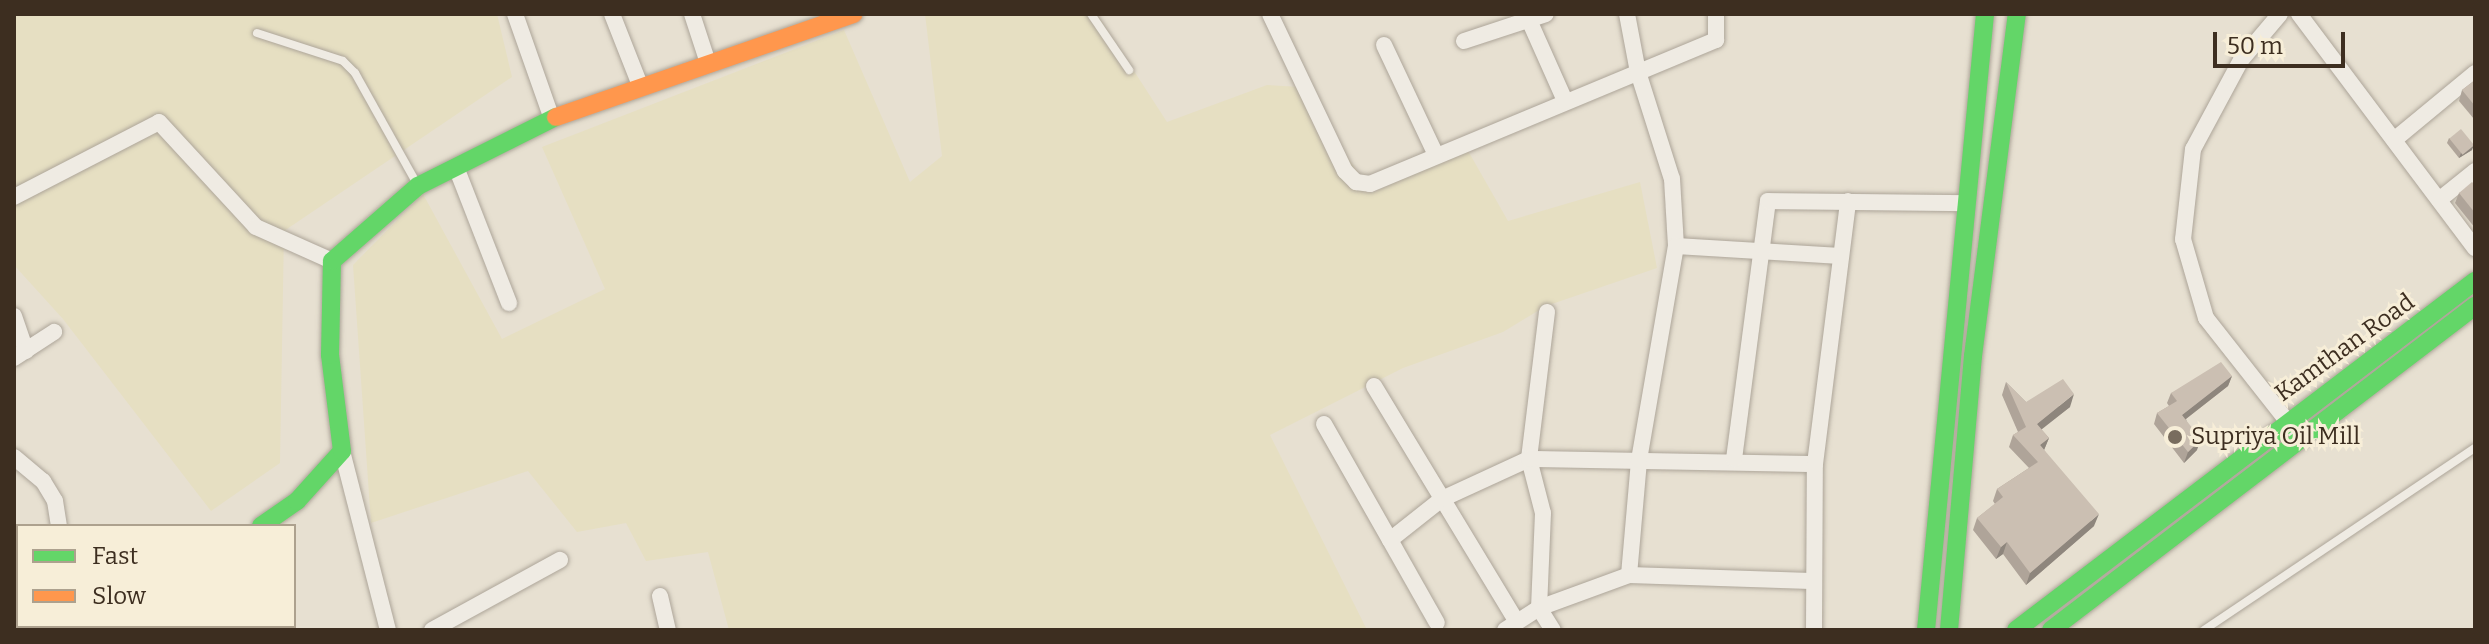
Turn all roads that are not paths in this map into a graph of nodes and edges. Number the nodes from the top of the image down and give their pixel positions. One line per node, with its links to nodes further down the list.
1 (515, 14): 25 (street)
2 (612, 14): 23 (street)
3 (692, 14): 19 (street)
4 (854, 14): 14 (main road)
5 (1091, 14): 20 (lane)
6 (1546, 14): 15 (street)
7 (1627, 14): 21 (street)
8 (1716, 14): 21 (street)
9 (1985, 14): 34 (main road)
10 (2017, 14): 75 (main road)
11 (2280, 14): 48 (street)
12 (2299, 14): 26 (street)
13 (1276, 16): 27 (street)
14 (827, 18): 19 (main road)
15 (1529, 20): 17 (street); 24 (street)
16 (257, 33): 30 (lane)
17 (1464, 41)
18 (1384, 45): 27 (street)
19 (708, 63): 23 (main road)
20 (1129, 70)
21 (1638, 72): 24 (street); 35 (street)
22 (2475, 73): 26 (street)
23 (640, 85): 25 (main road)
24 (1565, 101): 27 (street)
25 (552, 119): 28 (main road)
26 (2394, 140): 32 (street)
27 (1435, 153)
28 (456, 167): 30 (main road); 41 (street)
29 (2475, 171): 32 (street)
30 (418, 186): 39 (main road)
31 (14, 197): 39 (street)
32 (2439, 200): 36 (street)
33 (1848, 201): 34 (street); 37 (street); 38 (street)
34 (1964, 203): 74 (main road)
35 (1676, 246): 37 (street); 56 (street)
36 (2475, 248)
37 (1764, 251): 38 (street); 55 (street)
38 (1841, 256): 57 (street)
39 (332, 261): 52 (main road)
40 (2475, 281): 48 (main road, Kamthan Road)
41 (509, 303)
42 (2475, 306): 50 (main road, Kamthan Road)
43 (1547, 312): 54 (street)
44 (14, 316): 46 (street)
45 (54, 332): 46 (street)
46 (20, 355)
47 (1374, 386): 58 (street)
48 (2287, 421): 50 (street); 76 (main road, Kamthan Road)
49 (1324, 424): 61 (street)
50 (2300, 436): 77 (main road, Kamthan Road)
51 (2475, 448): 78 (lane)
52 (342, 451): 60 (main road); 69 (street)
53 (14, 457): 59 (street)
54 (1529, 459): 56 (street); 58 (street); 66 (street)
55 (1734, 459): 56 (street); 57 (street)
56 (1639, 460): 63 (street)
57 (1815, 464): 64 (street)
58 (1442, 499): 61 (street); 68 (street)
59 (59, 524)
60 (264, 524)
61 (1390, 540): 67 (street)
62 (560, 560): 70 (street)
63 (1629, 575): 64 (street); 66 (street)
64 (1811, 581): 73 (street)
65 (660, 596): 71 (street)
66 (1539, 608): 68 (street); 72 (street)
67 (1437, 623)
68 (1511, 626)
69 (388, 630)
70 (432, 630)
71 (668, 630)
72 (1553, 630)
73 (1814, 630)
74 (1926, 630)
75 (1949, 630)
76 (2016, 630)
77 (2051, 630)
78 (2204, 630)

